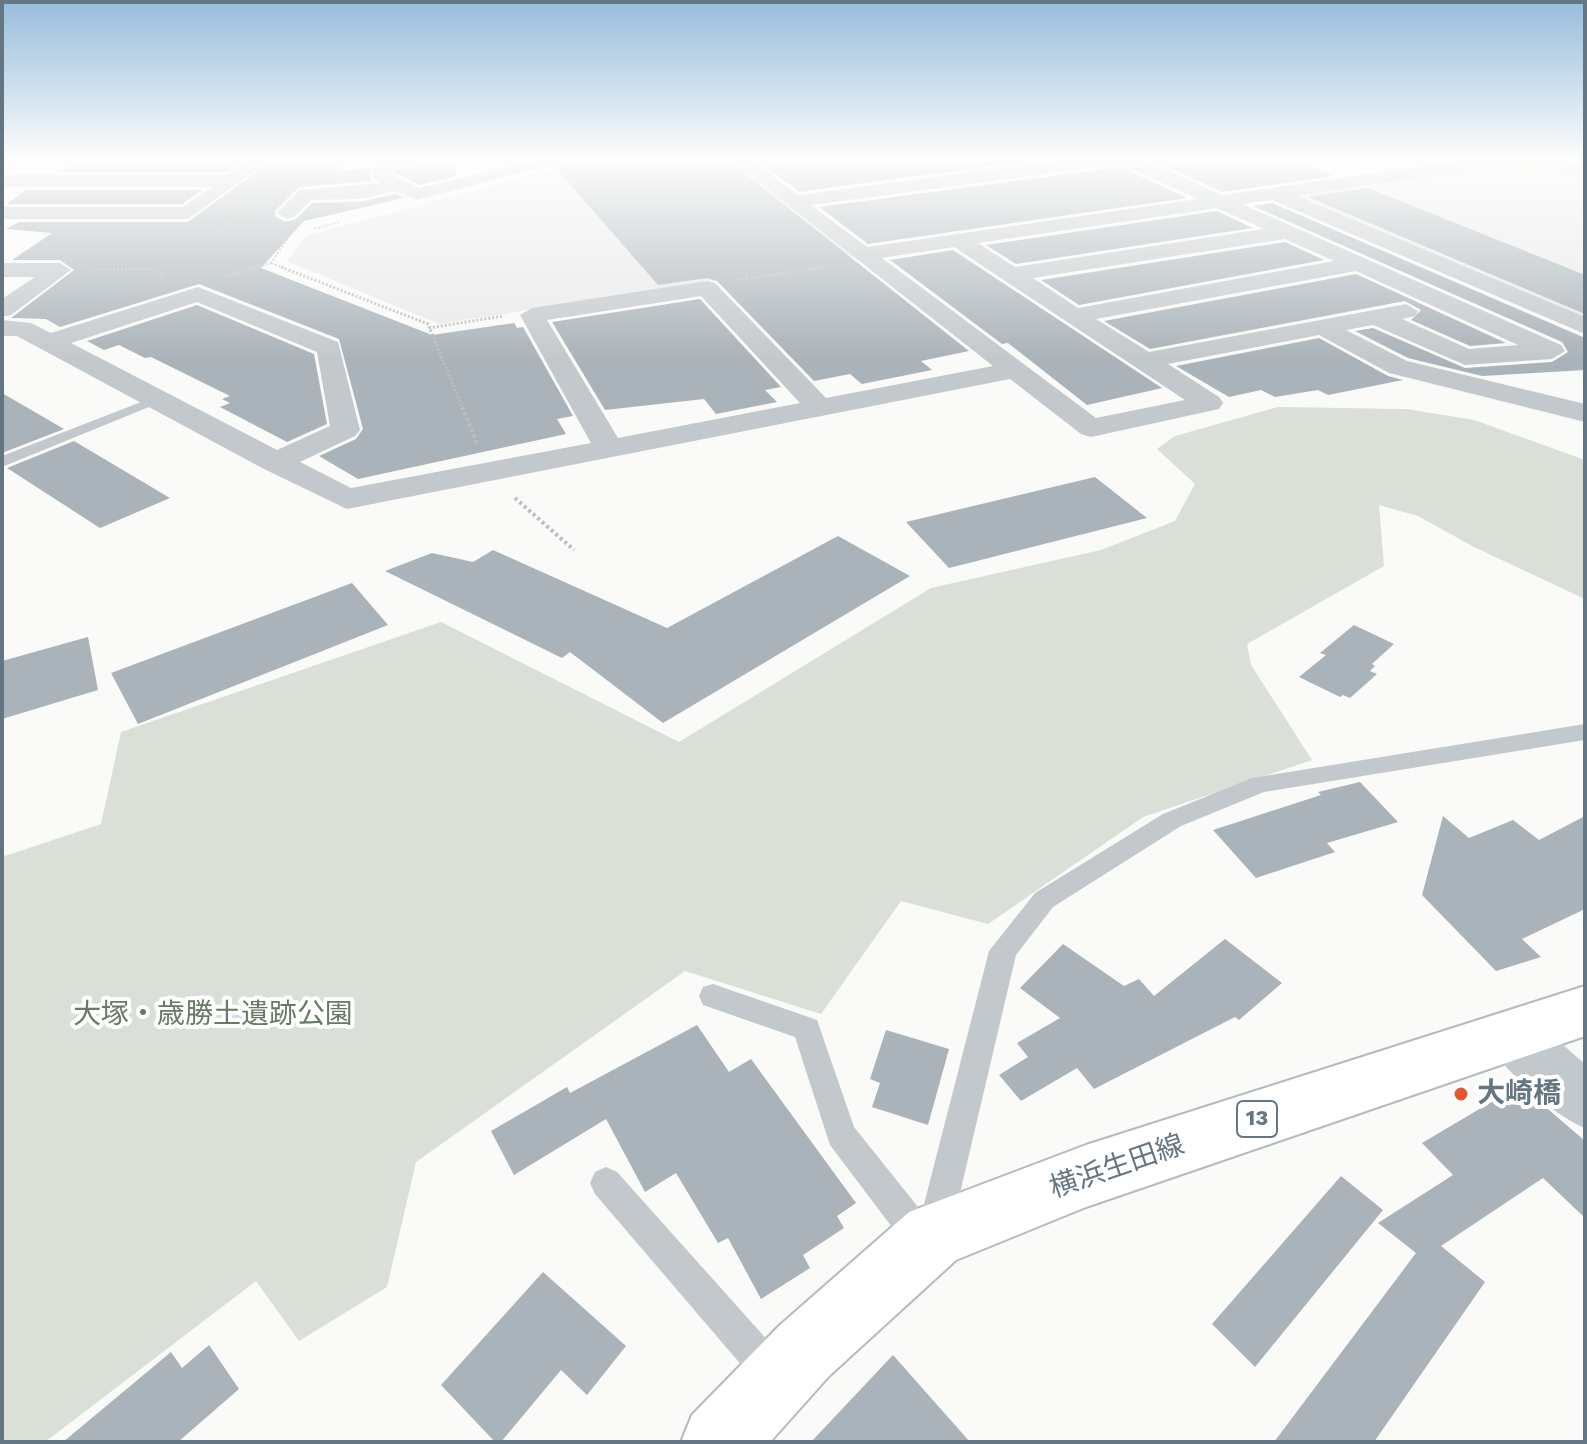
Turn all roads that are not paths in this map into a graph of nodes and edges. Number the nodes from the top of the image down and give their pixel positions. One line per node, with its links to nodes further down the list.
1 (824, 224): 7 (street)
2 (1070, 224): 6 (street)
3 (1271, 224): 5 (street)
4 (1348, 224): 11 (street)
5 (1288, 232): 8 (street); 10 (street)
6 (959, 241): 7 (street); 10 (street)
7 (862, 254): 21 (street)
8 (1357, 264): 12 (street); 14 (street)
9 (2, 270): 13 (street)
10 (1011, 275): 14 (street)
11 (1504, 291): 12 (street); 17 (street)
12 (1446, 304): 15 (street); 15 (street)
13 (2, 310)
14 (1073, 316): 20 (street)
15 (1377, 317): 16 (street)
16 (1322, 326): 20 (street); 24 (street)
17 (1585, 326)
18 (2, 328): 19 (street)
19 (49, 342): 22 (street); 27 (street)
20 (1144, 361): 21 (street)
21 (1014, 370): 23 (street)
22 (159, 400): 26 (lane); 27 (street)
23 (820, 408): 25 (street); 25 (street)
24 (1582, 411)
25 (609, 448): 27 (street)
26 (2, 462)
27 (275, 462)
28 (1585, 732): 34 (lane)
29 (713, 996): 34 (lane)
30 (1585, 1011): 31 (main road, 横浜生田線 / 13)
31 (1512, 1035): 32 (street); 34 (main road, 横浜生田線 / 13)
32 (1585, 1101)
33 (606, 1183): 35 (lane)
34 (929, 1240): 35 (main road, 横浜生田線 / 13)
35 (777, 1379): 36 (main road, 横浜生田線 / 13)
36 (719, 1442)

